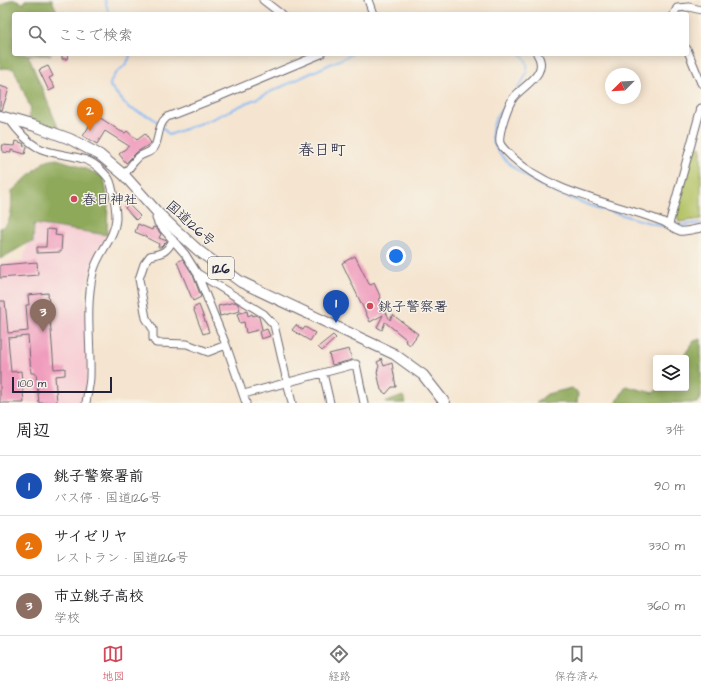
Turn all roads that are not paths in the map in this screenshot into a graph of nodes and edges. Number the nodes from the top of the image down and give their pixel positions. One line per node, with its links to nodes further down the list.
1 (263, 0): 4 (street)
2 (368, 0): 5 (street)
3 (701, 10): 6 (street)
4 (278, 12)
5 (373, 12)
6 (675, 12)
7 (689, 54): 10 (street)
8 (316, 56): 13 (street)
9 (538, 56): 15 (street)
10 (701, 83)
11 (701, 108): 15 (street)
12 (4, 118): 13 (highway, 国道126号 / 126); 23 (street)
13 (124, 175): 14 (highway, 国道126号 / 126)
14 (158, 213): 17 (street); 28 (highway, 国道126号 / 126)
15 (669, 224): 16 (street)
16 (701, 228)
17 (174, 240): 18 (street); 19 (street)
18 (197, 273): 19 (street); 21 (street)
19 (226, 345): 22 (street)
20 (323, 373): 21 (street); 26 (street); 27 (street)
21 (287, 384): 22 (street); 25 (street)
22 (244, 394): 24 (street)
23 (86, 403)
24 (246, 403)
25 (292, 403)
26 (330, 403)
27 (364, 403)
28 (445, 403)

